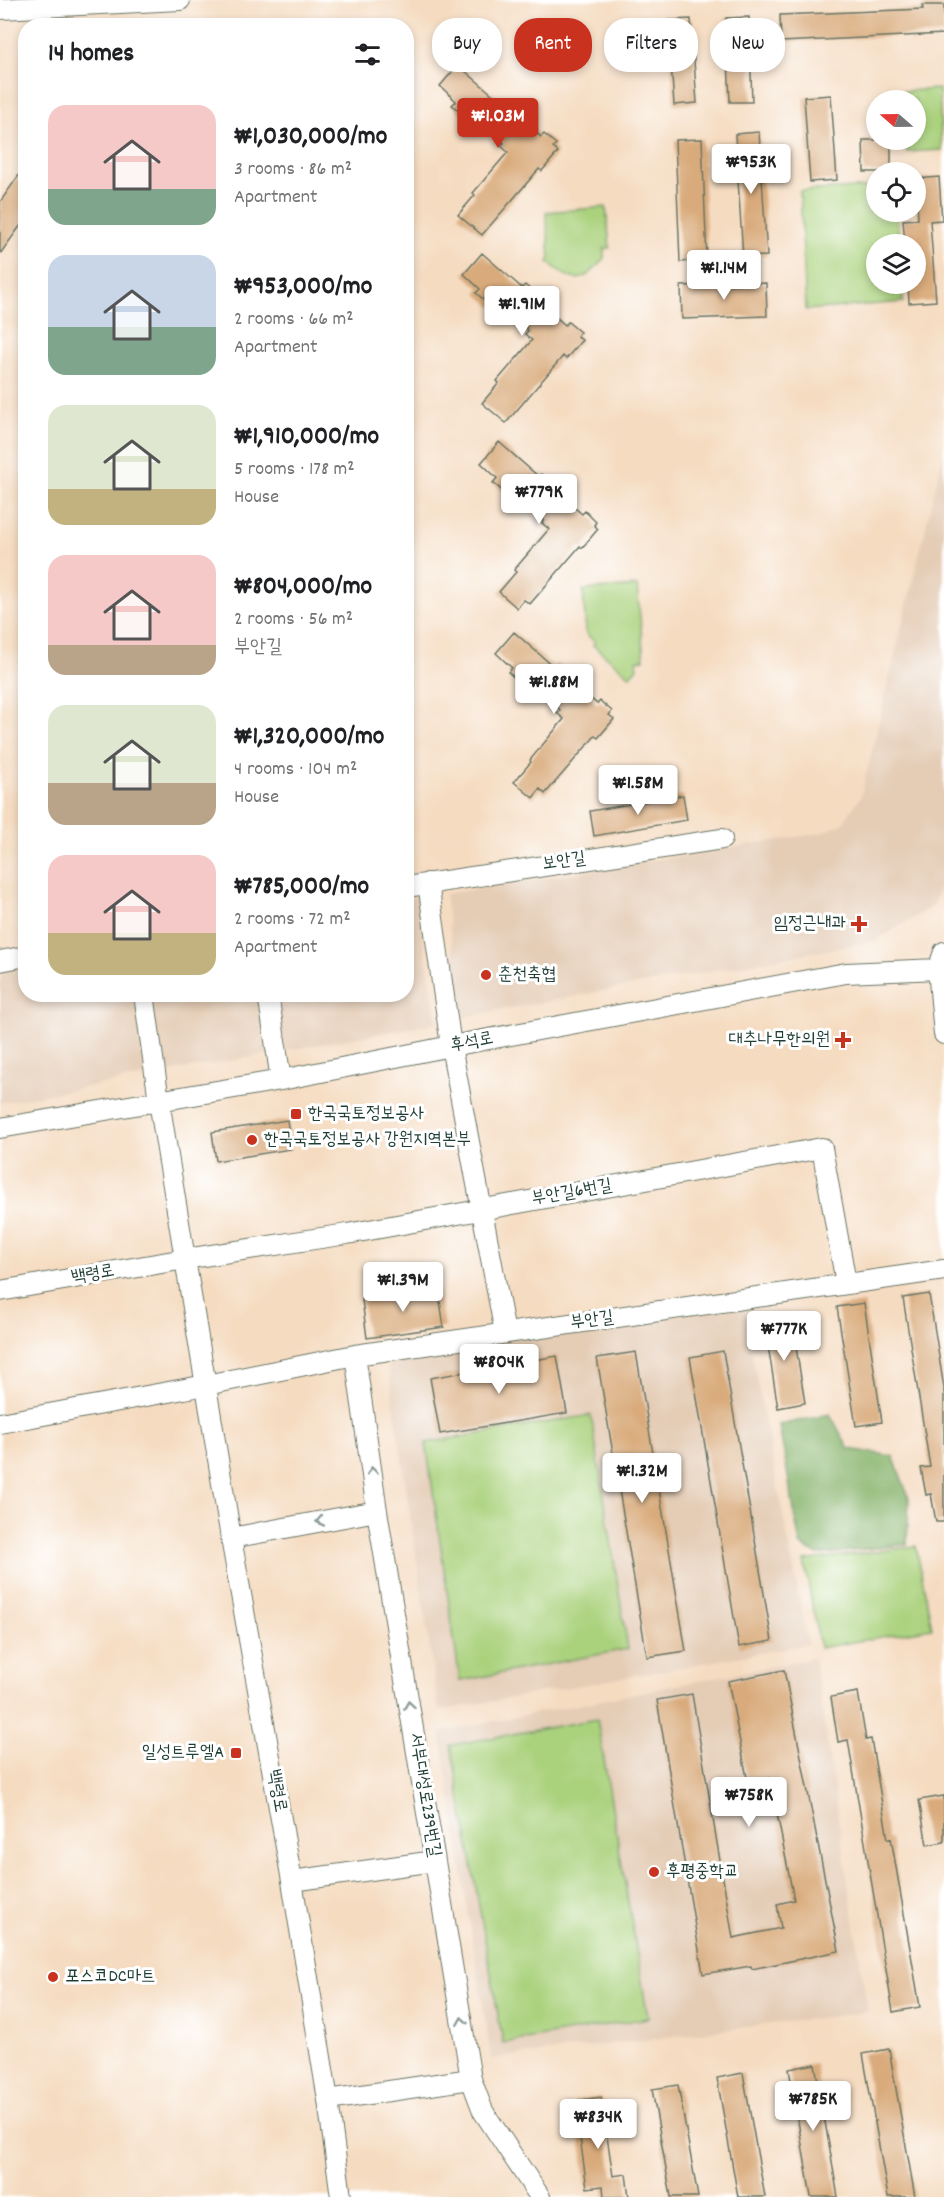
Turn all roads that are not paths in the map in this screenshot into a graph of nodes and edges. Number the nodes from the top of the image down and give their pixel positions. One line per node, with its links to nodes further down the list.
1 (180, 0): 2 (street)
2 (0, 9)
3 (722, 839): 4 (street, 보안길)
4 (428, 883): 5 (street, 보안길); 12 (street)
5 (414, 886)
6 (18, 958): 7 (street)
7 (0, 961)
8 (942, 964): 11 (street); 12 (street, 후석로)
9 (145, 1002): 14 (street, 백령로)
10 (269, 1002): 13 (street)
11 (944, 1034)
12 (451, 1046): 13 (street, 후석로); 16 (street)
13 (281, 1080): 14 (street, 후석로)
14 (159, 1101): 15 (street, 후석로); 17 (street, 백령로)
15 (0, 1128)
16 (483, 1209): 17 (street, 부안길6번길); 19 (street, 부안길6번길); 21 (street)
17 (185, 1258): 20 (street, 백령로); 23 (street, 백령로)
18 (944, 1270): 19 (street, 부안길)
19 (846, 1283): 21 (street, 부안길)
20 (0, 1291)
21 (505, 1333): 22 (street, 부안길)
22 (355, 1355): 23 (street, 부안길); 25 (street, 서부대성로239번길, one-way to 22)
23 (206, 1385): 24 (street); 26 (street, 백령로)
24 (0, 1423)
25 (377, 1511): 26 (street, one-way to 26); 27 (street, 서부대성로239번길, one-way to 25)
26 (231, 1538): 28 (street, 백령로)
27 (435, 1861): 28 (street); 29 (street, 서부대성로239번길, one-way to 27)
28 (292, 1881): 30 (street, 백령로)
29 (471, 2079): 30 (street); 32 (street, 서부대성로239번길)
30 (328, 2100): 31 (street, 백령로)
31 (341, 2197)
32 (540, 2197)

